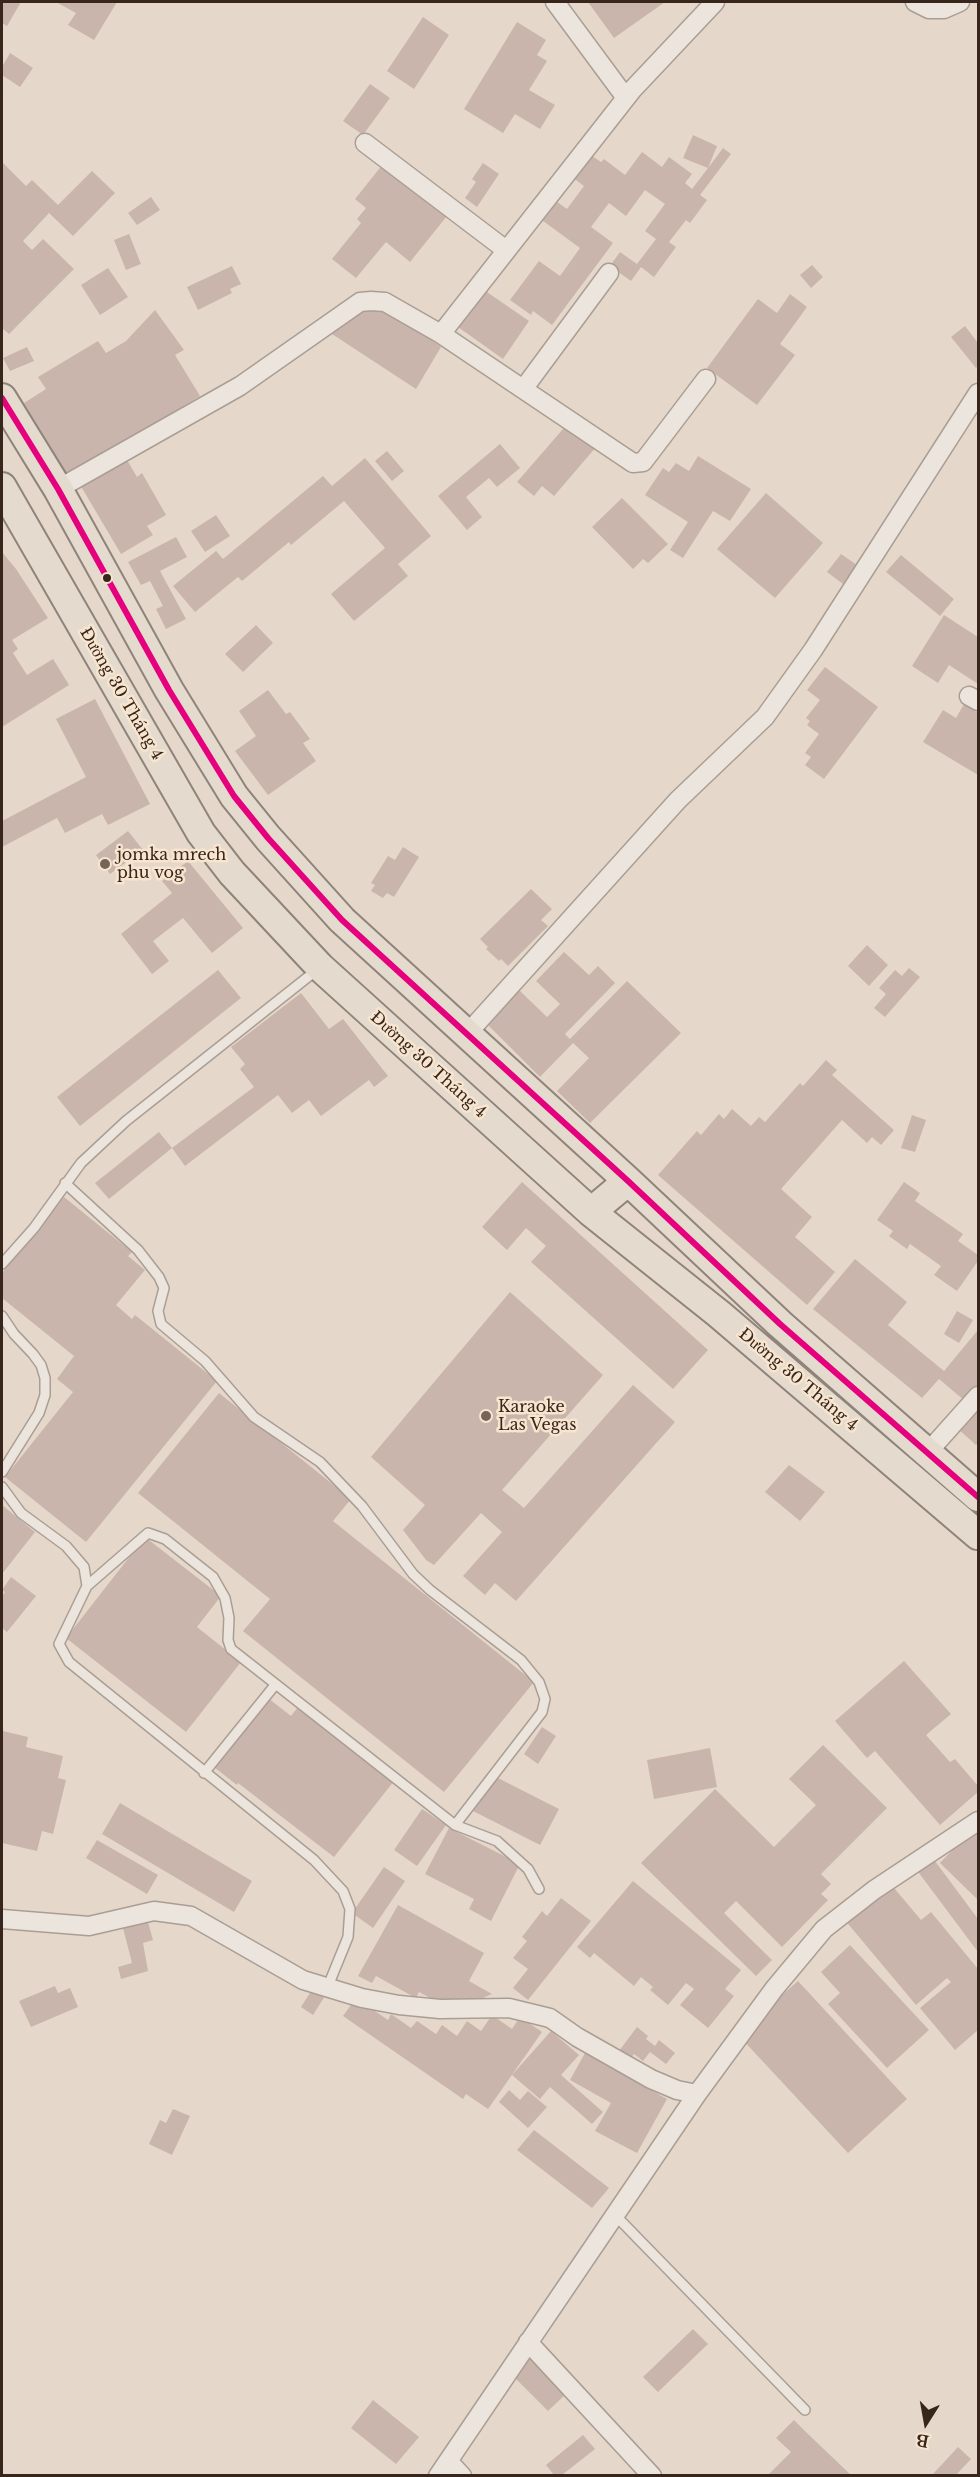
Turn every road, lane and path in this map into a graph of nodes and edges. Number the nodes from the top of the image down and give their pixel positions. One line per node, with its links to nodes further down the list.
1 (555, 2): 5 (street)
2 (715, 2): 5 (street)
3 (915, 2): 4 (street)
4 (960, 2)
5 (626, 98): 7 (street)
6 (364, 143): 7 (street)
7 (506, 250): 9 (street)
8 (609, 273): 11 (street)
9 (441, 334): 11 (street); 15 (street)
10 (706, 380): 11 (street)
11 (524, 388)
12 (978, 393): 19 (street)
13 (2, 398): 15 (main road, Đường 30 Tháng 4)
14 (2, 487): 17 (main road, Đường 30 Tháng 4)
15 (57, 489): 16 (main road, Đường 30 Tháng 4)
16 (169, 690): 17 (main road); 19 (main road, Đường 30 Tháng 4)
17 (131, 712): 18 (main road, Đường 30 Tháng 4)
18 (320, 967): 21 (lane); 22 (main road, Đường 30 Tháng 4)
19 (466, 1035): 20 (main road, Đường 30 Tháng 4)
20 (628, 1181): 22 (main road); 26 (main road, Đường 30 Tháng 4)
21 (65, 1183): 23 (lane); 35 (lane)
22 (591, 1212): 30 (main road, Đường 30 Tháng 4)
23 (2, 1264)
24 (2, 1316): 27 (lane)
25 (978, 1396): 26 (street)
26 (928, 1452): 29 (main road, Đường 30 Tháng 4)
27 (2, 1472)
28 (2, 1487): 31 (lane)
29 (978, 1497)
30 (978, 1535)
31 (87, 1586): 32 (lane); 33 (lane)
32 (275, 1685): 33 (lane); 35 (lane)
33 (204, 1773): 38 (lane)
34 (978, 1821): 39 (street)
35 (455, 1825): 36 (lane)
36 (539, 1889)
37 (2, 1919): 38 (street)
38 (328, 1986): 39 (street)
39 (697, 2094): 40 (street)
40 (616, 2217): 41 (street); 42 (lane)
41 (528, 2342): 43 (street); 45 (street)
42 (805, 2410)
43 (443, 2468): 44 (street)
44 (462, 2475)
45 (652, 2475)

